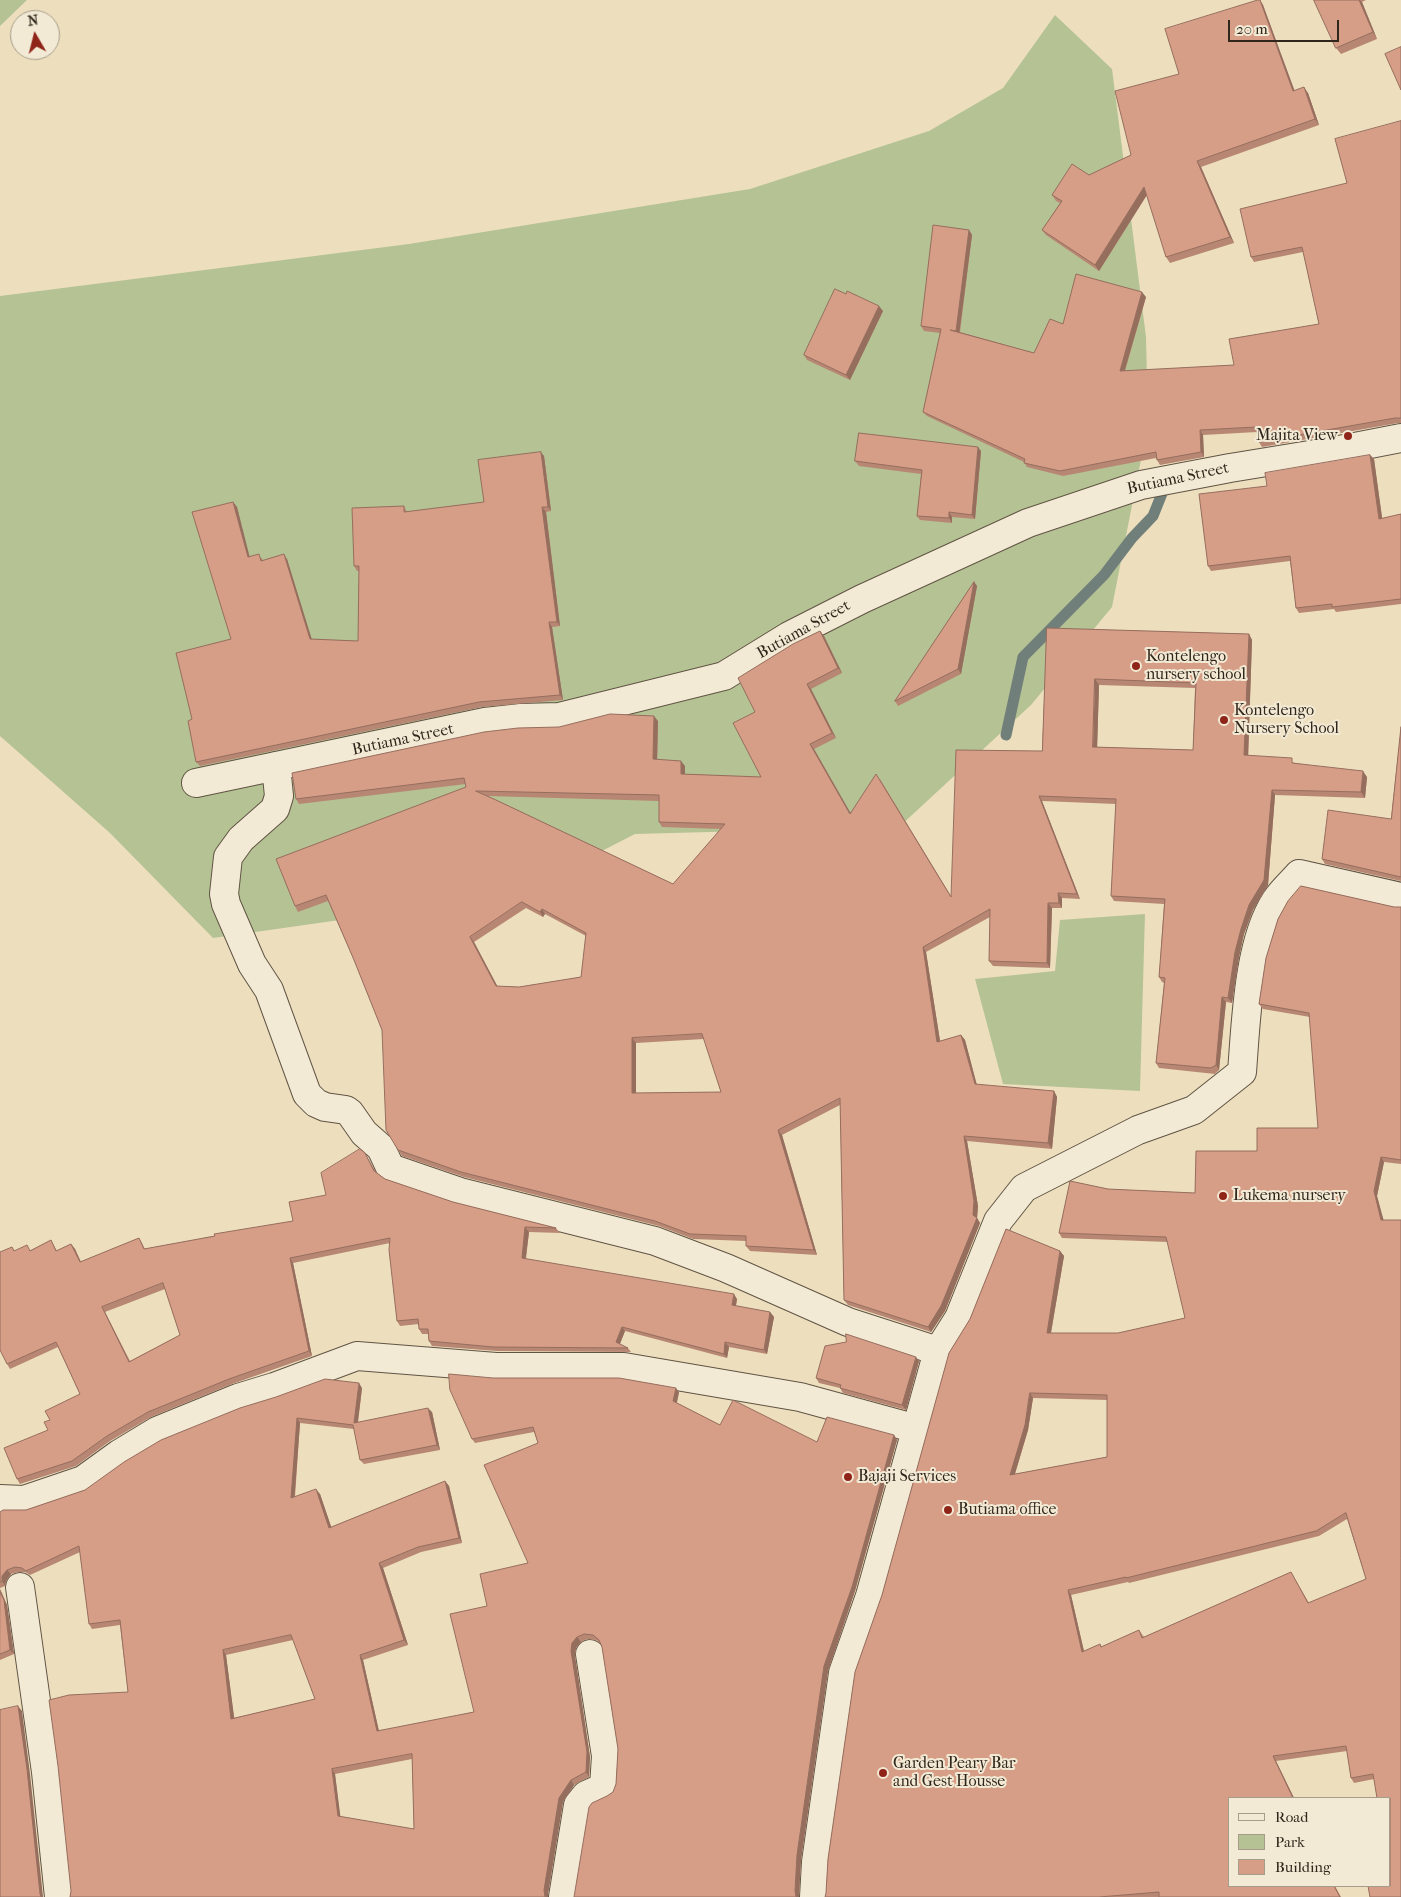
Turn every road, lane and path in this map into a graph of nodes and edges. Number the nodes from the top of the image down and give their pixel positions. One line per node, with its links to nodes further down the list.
1 (1401, 438): 2 (street, Butiama Street)
2 (276, 766): 3 (street, Butiama Street); 5 (street)
3 (196, 783)
4 (1401, 897): 5 (street)
5 (938, 1351): 6 (street)
6 (917, 1428): 7 (street); 12 (street)
7 (0, 1499)
8 (20, 1587): 10 (street)
9 (590, 1654): 11 (street)
10 (59, 1897)
11 (563, 1897)
12 (814, 1897)

